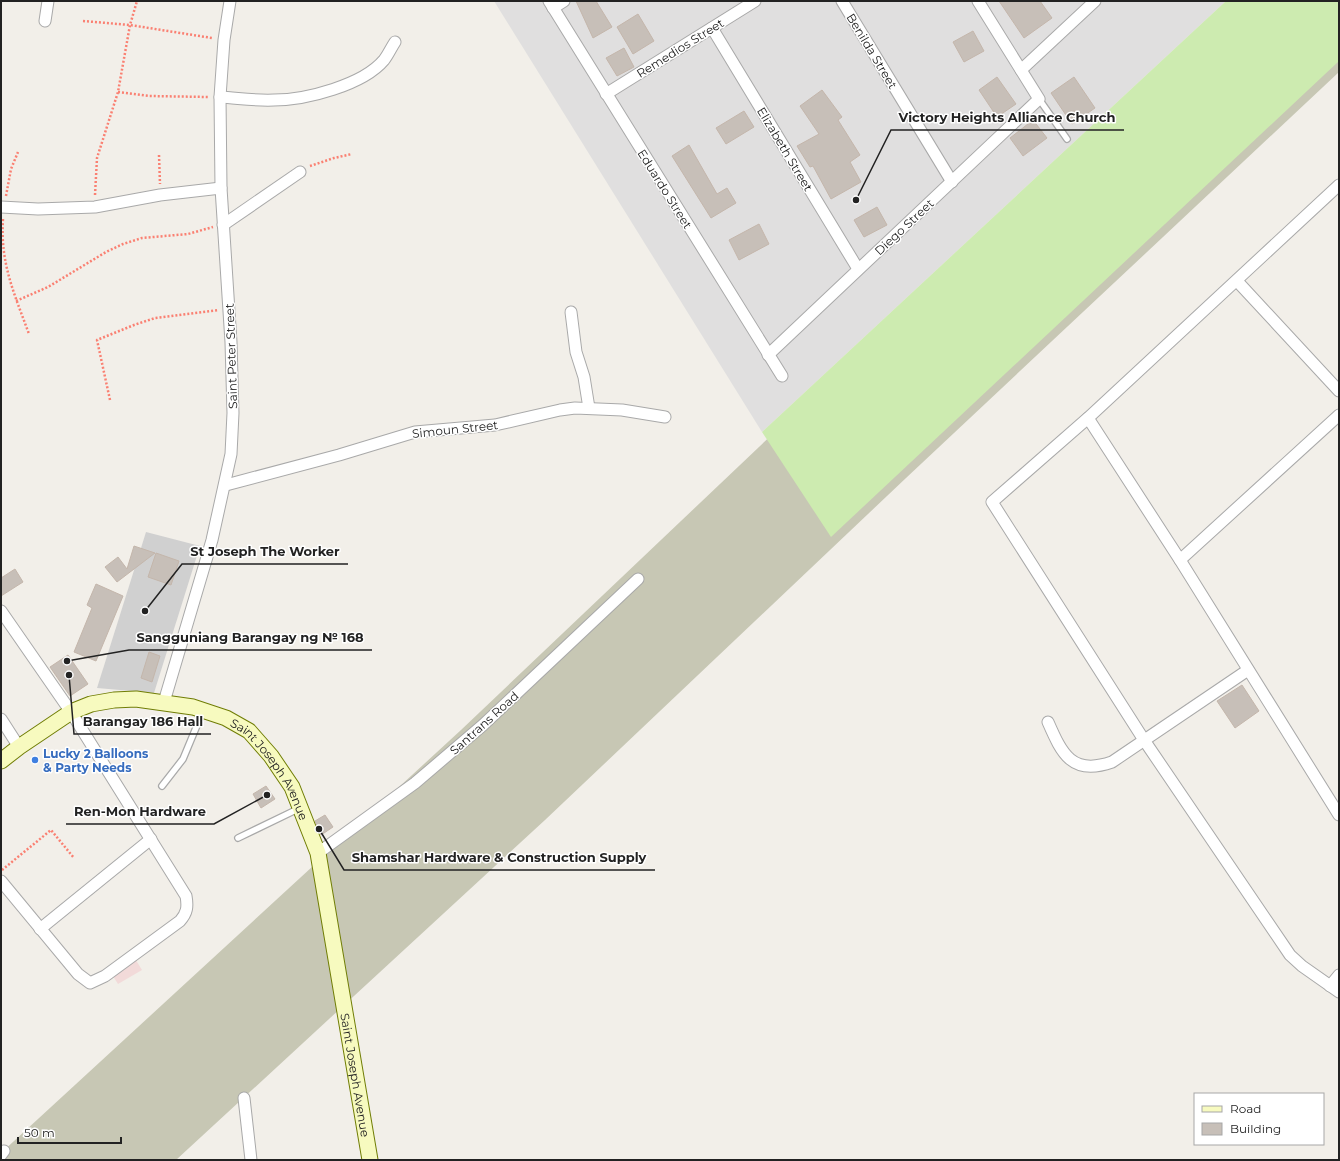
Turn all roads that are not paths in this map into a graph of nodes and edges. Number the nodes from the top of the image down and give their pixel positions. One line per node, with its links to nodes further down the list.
1 (48, 1): 9 (street)
2 (230, 1): 14 (street, Saint Peter Street)
3 (564, 1): 8 (street)
4 (755, 1): 10 (street, Remedios Street)
5 (842, 1): 18 (street, Benilda Street)
6 (978, 1): 12 (street)
7 (1095, 1): 12 (street)
8 (551, 5): 13 (street, Eduardo Street)
9 (45, 22)
10 (712, 28): 13 (street, Remedios Street); 23 (street, Elizabeth Street)
11 (395, 42): 14 (street)
12 (1021, 70): 15 (street)
13 (606, 94): 26 (street, Eduardo Street)
14 (220, 97): 20 (street, Saint Peter Street)
15 (1039, 99): 16 (lane); 18 (street, Diego Street)
16 (1067, 140)
17 (300, 172): 22 (street)
18 (952, 182): 23 (street, Diego Street)
19 (1339, 185): 24 (street)
20 (221, 188): 21 (street); 22 (street, Saint Peter Street)
21 (3, 207)
22 (223, 225): 33 (street, Saint Peter Street)
23 (858, 269): 26 (street, Diego Street)
24 (1237, 281): 28 (street); 32 (street)
25 (571, 312): 29 (street)
26 (768, 355): 27 (street, Eduardo Street)
27 (782, 376)
28 (1339, 391)
29 (589, 408): 31 (street, Simoun Street); 33 (street, Simoun Street)
30 (1339, 415): 34 (street)
31 (665, 417)
32 (1088, 418): 34 (street); 43 (street)
33 (226, 485): 38 (street, Saint Peter Street)
34 (1180, 560): 37 (street)
35 (638, 579): 51 (street, Santrans Road)
36 (1, 611): 40 (street)
37 (1248, 670): 43 (street); 48 (street)
38 (164, 702): 39 (main road, Saint Joseph Avenue); 40 (main road, Saint Joseph Avenue)
39 (203, 710): 46 (lane); 47 (main road, Saint Joseph Avenue)
40 (71, 712): 44 (main road, Saint Joseph Avenue); 50 (street)
41 (1, 719): 44 (street)
42 (1048, 722): 43 (street)
43 (1144, 740): 55 (street)
44 (19, 747): 45 (main road, Saint Joseph Avenue)
45 (1, 761)
46 (162, 786)
47 (301, 808): 49 (lane); 51 (main road, Saint Joseph Avenue)
48 (1339, 815)
49 (238, 838)
50 (151, 839): 53 (street); 53 (street)
51 (318, 853): 58 (main road, Saint Joseph Avenue)
52 (1, 881): 53 (street)
53 (40, 929)
54 (1339, 975): 55 (street)
55 (1334, 989)
56 (244, 1098): 57 (street)
57 (251, 1160)
58 (370, 1160)

